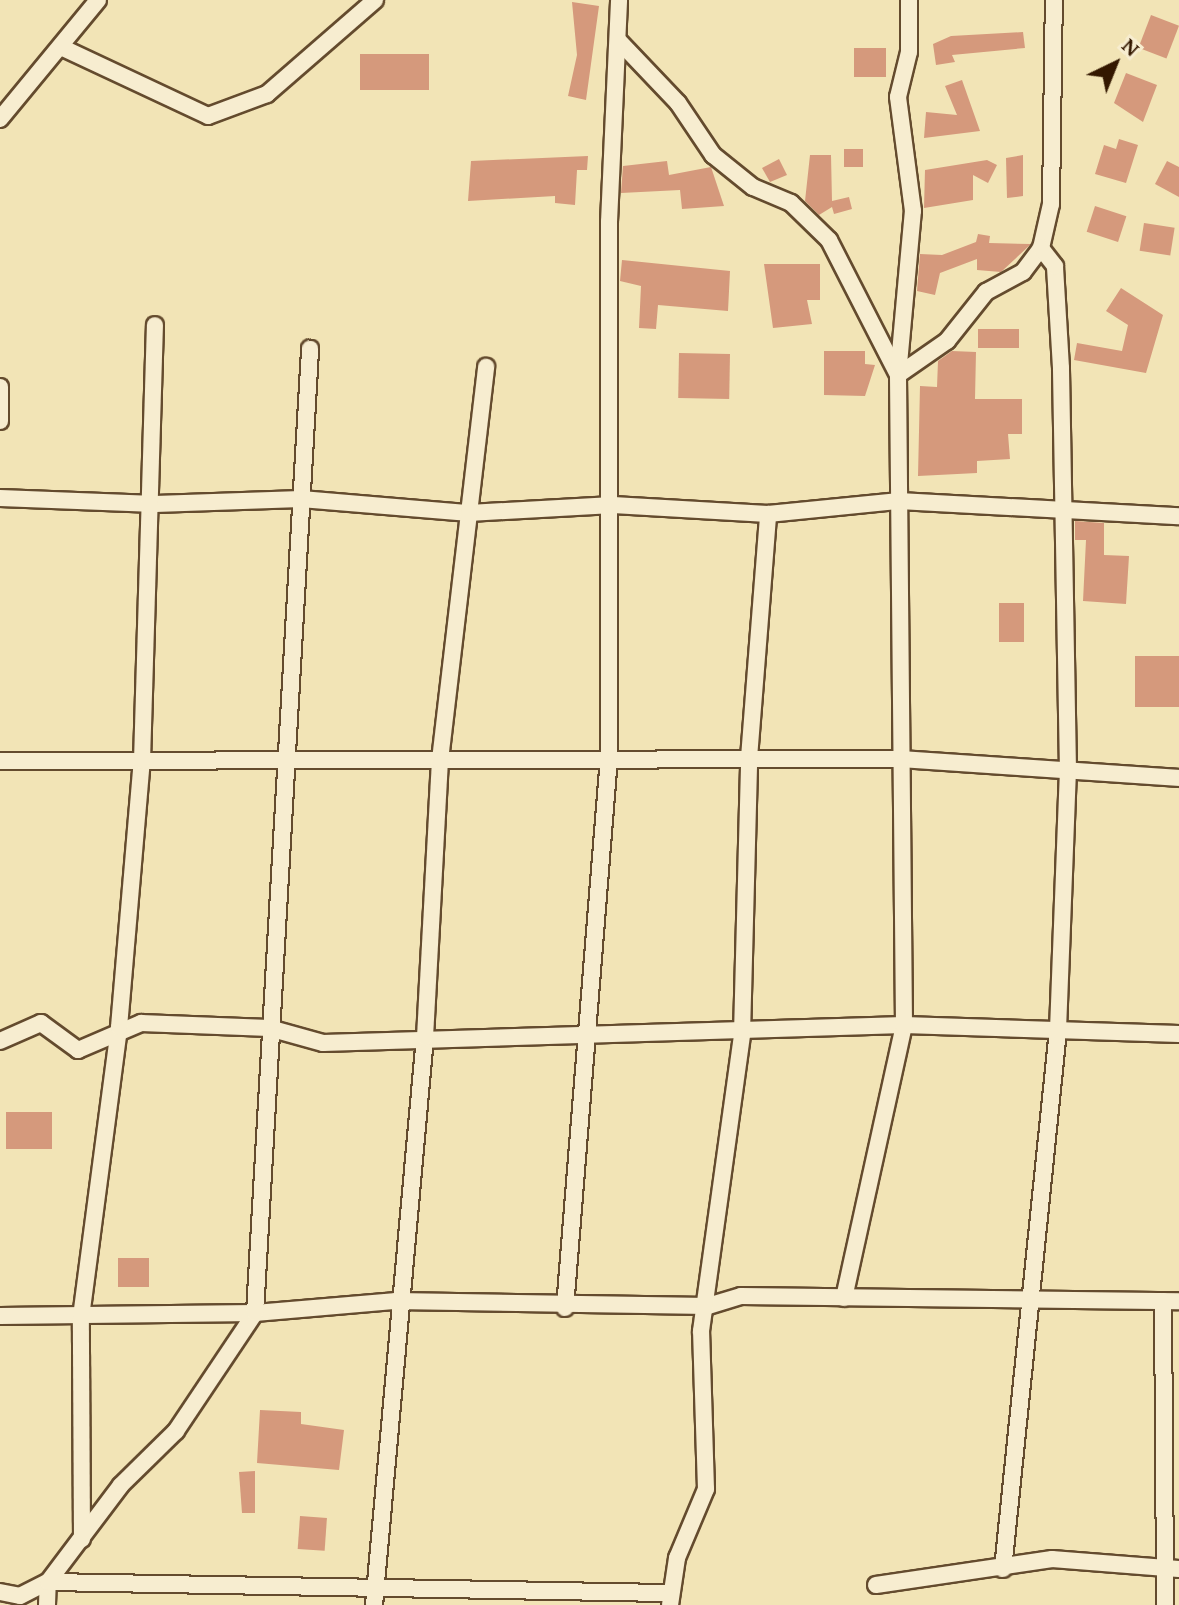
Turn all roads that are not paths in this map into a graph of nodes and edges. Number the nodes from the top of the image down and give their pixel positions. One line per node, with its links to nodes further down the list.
1 (98, 0): 7 (street)
2 (375, 0): 7 (street)
3 (619, 0): 6 (street)
4 (909, 0): 13 (street)
5 (1054, 0): 9 (street)
6 (618, 40): 13 (street); 20 (street)
7 (63, 48): 8 (street)
8 (0, 119)
9 (1041, 248): 13 (street); 21 (street)
10 (155, 325): 19 (street)
11 (310, 349): 17 (street)
12 (486, 367): 22 (street)
13 (898, 375): 18 (street)
14 (0, 387): 15 (street)
15 (0, 421)
16 (0, 498): 19 (street)
17 (301, 499): 19 (street); 22 (street); 28 (street)
18 (899, 501): 21 (street); 23 (street); 27 (street)
19 (155, 504): 31 (street)
20 (613, 505): 22 (street); 23 (street); 25 (street)
21 (1059, 507): 24 (street); 32 (street)
22 (469, 513): 29 (street)
23 (768, 514): 26 (street)
24 (1179, 516)
25 (609, 757): 26 (street); 29 (street); 41 (street)
26 (749, 758): 27 (street); 38 (street)
27 (901, 759): 32 (street); 34 (street)
28 (290, 760): 29 (street); 31 (street); 36 (street)
29 (440, 760): 40 (street)
30 (0, 761): 31 (street)
31 (142, 761): 35 (street)
32 (1068, 771): 33 (street); 37 (street)
33 (1179, 778)
34 (904, 1025): 37 (street); 38 (street); 43 (street)
35 (119, 1027): 36 (street); 42 (street); 51 (street)
36 (269, 1028): 40 (street); 49 (street)
37 (1058, 1030): 39 (street); 44 (street)
38 (742, 1034): 41 (street); 47 (street)
39 (1179, 1034)
40 (425, 1037): 41 (street); 45 (street)
41 (583, 1040): 48 (street)
42 (0, 1041)
43 (844, 1298): 44 (street); 47 (street)
44 (1027, 1300): 46 (street); 53 (street)
45 (396, 1301): 48 (street); 49 (street); 58 (street)
46 (1171, 1301): 54 (street)
47 (708, 1306): 48 (street); 59 (street)
48 (565, 1308)
49 (255, 1313): 51 (street); 52 (street)
50 (0, 1316): 51 (street)
51 (81, 1317): 52 (street)
52 (82, 1539): 55 (street)
53 (1003, 1569): 54 (street); 56 (street)
54 (1171, 1569): 61 (street)
55 (48, 1582): 57 (street); 58 (street); 60 (street)
56 (876, 1585)
57 (0, 1592)
58 (373, 1597): 59 (street)
59 (669, 1599)
60 (47, 1605)
61 (1165, 1605)

